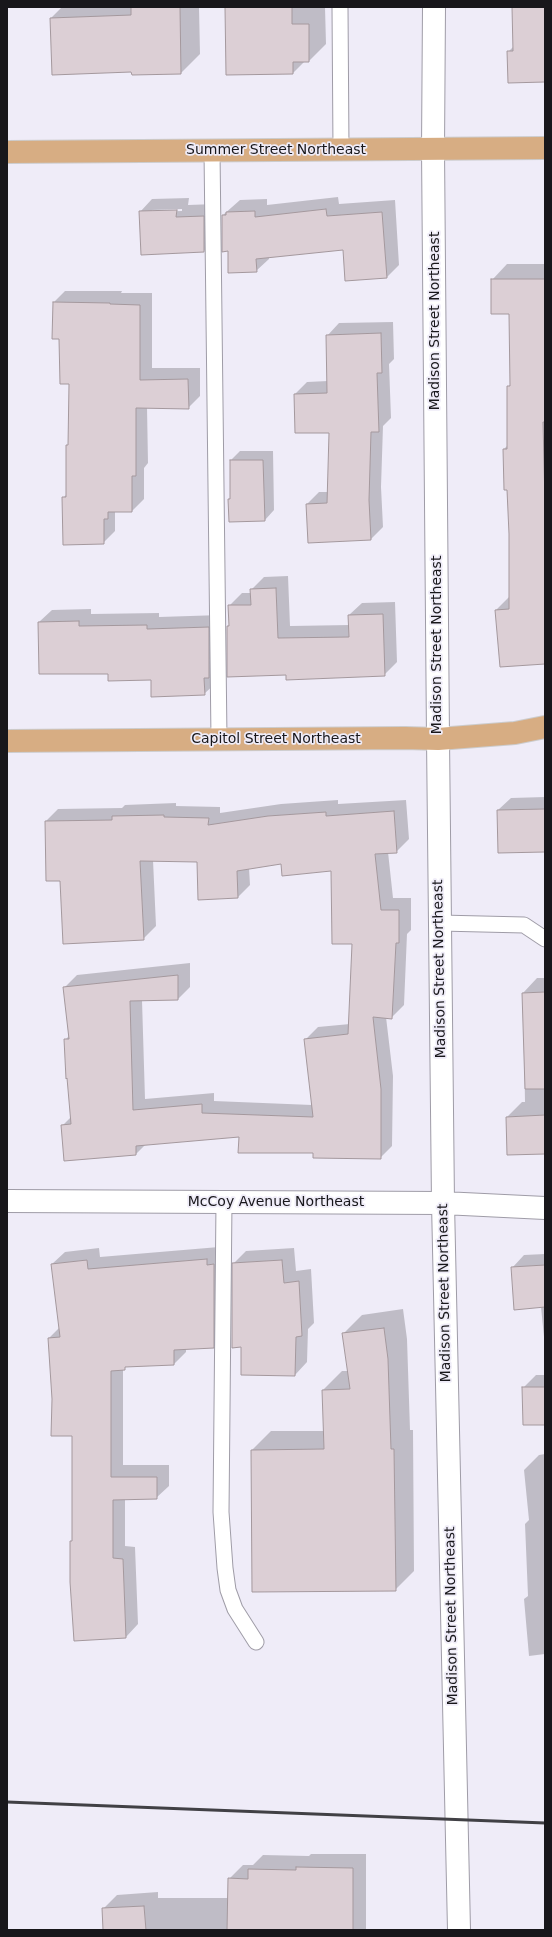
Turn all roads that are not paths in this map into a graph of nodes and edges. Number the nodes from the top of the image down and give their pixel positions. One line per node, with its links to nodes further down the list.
1 (340, 7): 5 (lane)
2 (434, 7): 4 (street, Madison Street Northeast)
3 (545, 148): 4 (main road, Summer Street Northeast)
4 (433, 149): 5 (main road, Summer Street Northeast); 10 (street, Madison Street Northeast)
5 (342, 150): 6 (main road, Summer Street Northeast)
6 (212, 151): 7 (main road, Summer Street Northeast); 9 (lane)
7 (7, 152)
8 (545, 727): 10 (main road, Capitol Street Northeast)
9 (219, 739): 10 (main road, Capitol Street Northeast); 11 (main road, Capitol Street Northeast)
10 (438, 739): 12 (street, Madison Street Northeast)
11 (7, 741)
12 (440, 923): 13 (lane); 16 (street, Madison Street Northeast)
13 (545, 939)
14 (7, 1201): 15 (street, McCoy Avenue Northeast)
15 (224, 1202): 16 (street, McCoy Avenue Northeast); 18 (lane)
16 (443, 1203): 17 (street, McCoy Avenue Northeast); 19 (street, Madison Street Northeast)
17 (545, 1208)
18 (256, 1642)
19 (459, 1930)

